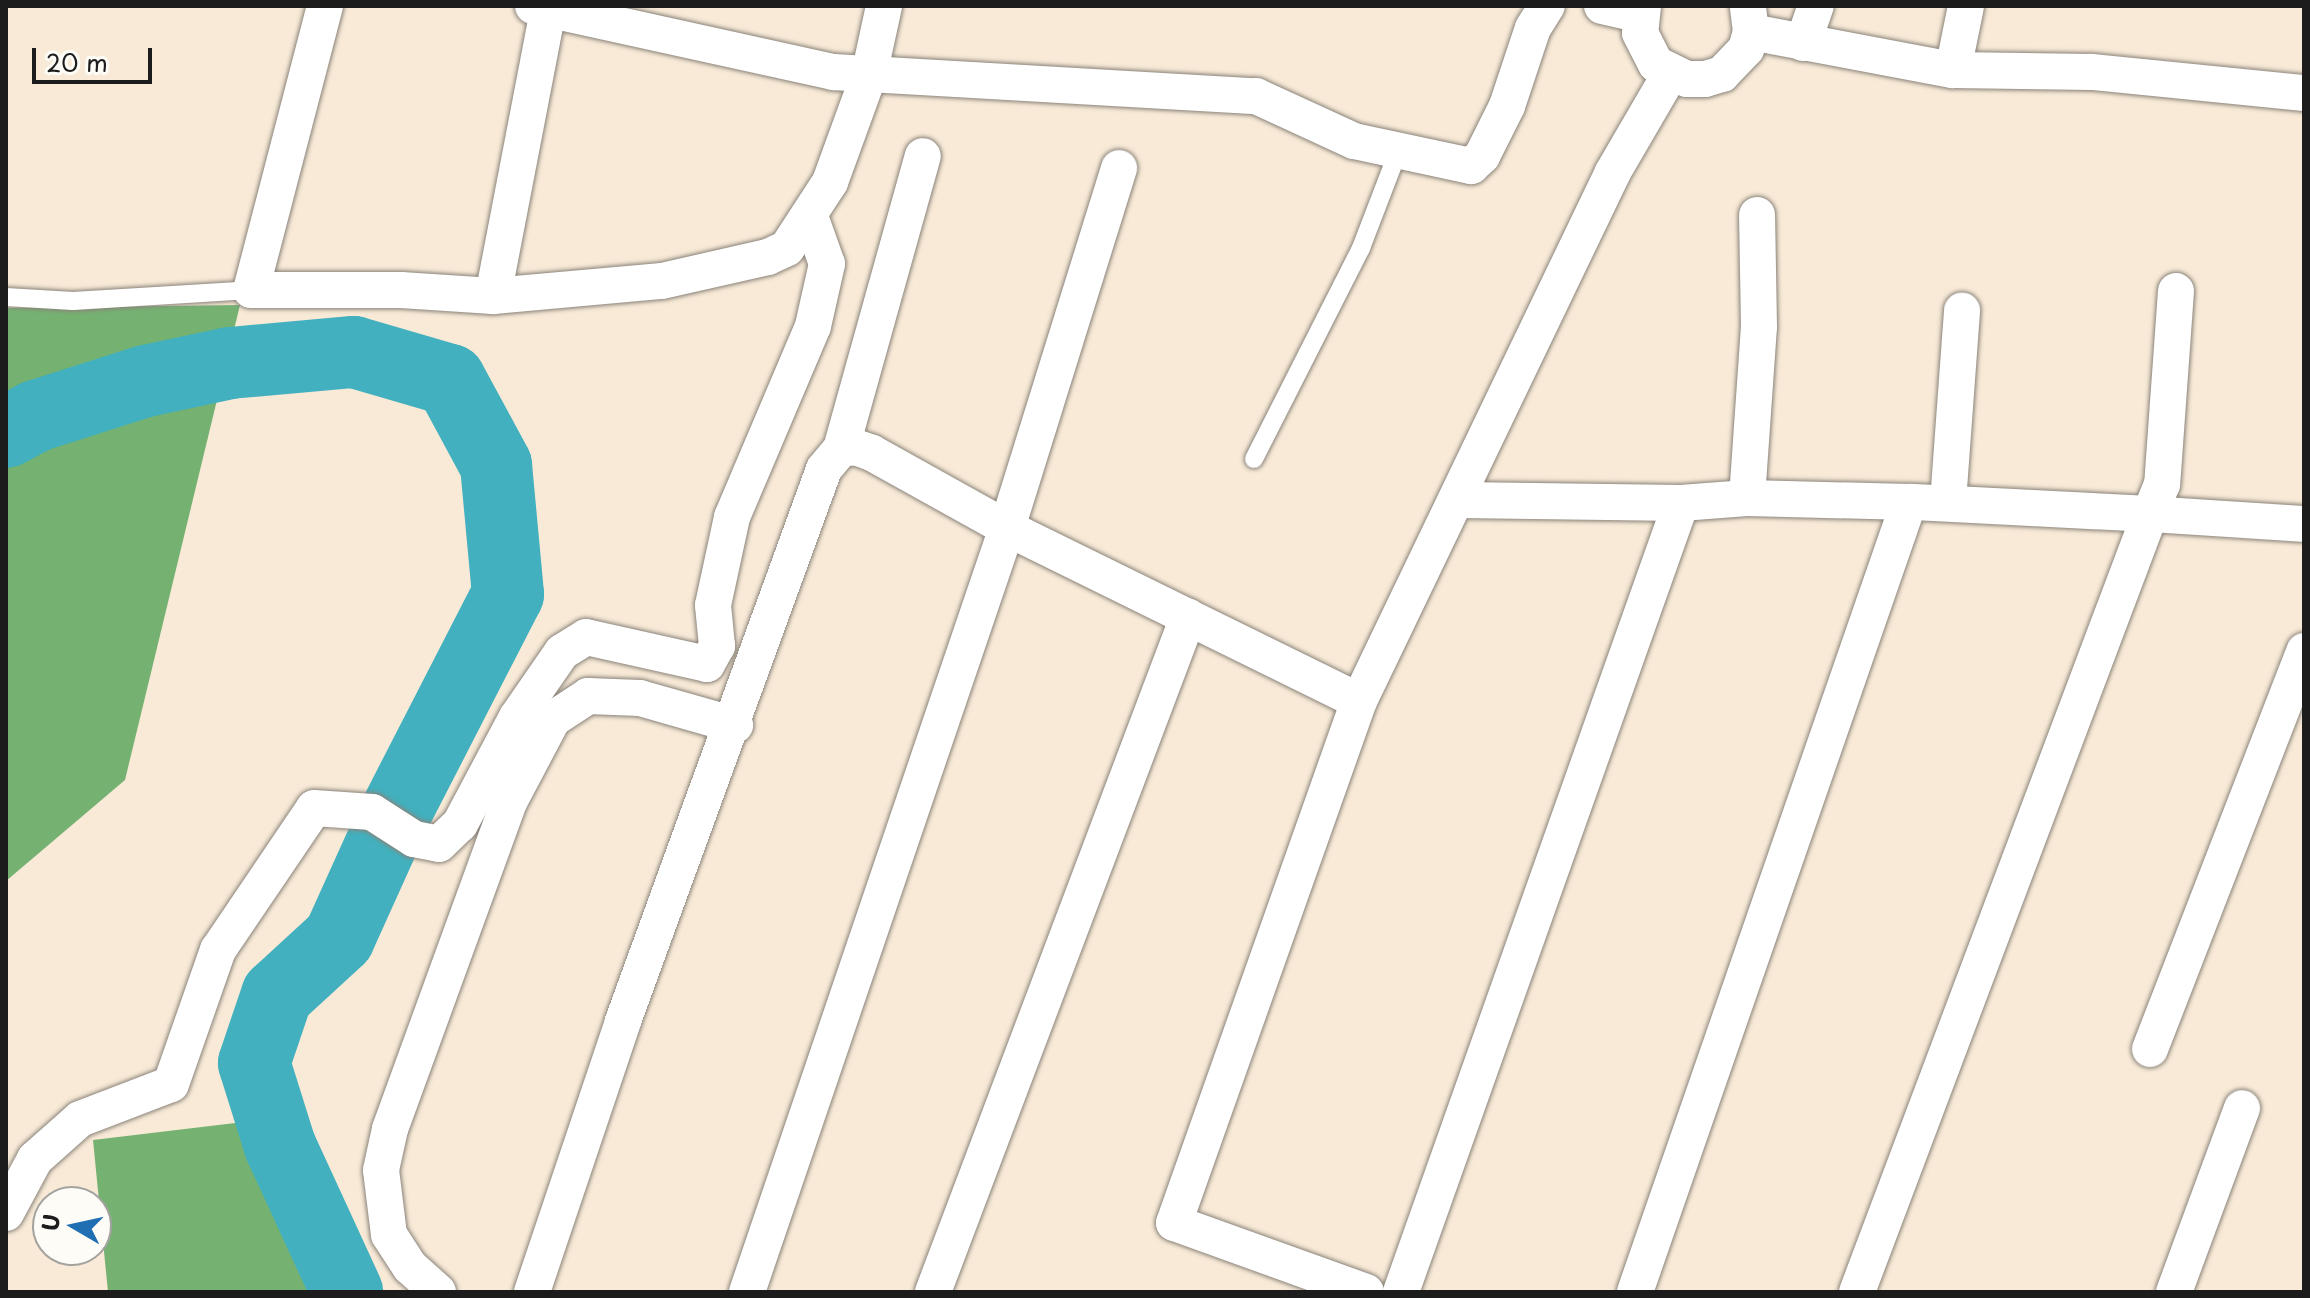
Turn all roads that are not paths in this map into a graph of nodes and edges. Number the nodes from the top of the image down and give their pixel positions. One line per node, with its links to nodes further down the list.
1 (325, 6): 20 (street)
2 (884, 6): 13 (street)
3 (1547, 6): 15 (street)
4 (1602, 6): 8 (street)
5 (1816, 6): 10 (street)
6 (1966, 6): 11 (street)
7 (540, 8): 13 (street); 22 (street)
8 (1641, 10): 12 (street)
9 (1750, 19): 10 (street); 12 (street)
10 (1803, 43): 11 (street)
11 (1953, 70): 14 (street)
12 (1670, 74): 28 (street)
13 (869, 75): 15 (street); 19 (street)
14 (2304, 93)
15 (1397, 154): 26 (lane)
16 (923, 156): 25 (street)
17 (1119, 168): 34 (street)
18 (1757, 215): 27 (street)
19 (810, 216): 22 (street); 41 (street)
20 (251, 290): 22 (street); 23 (lane)
21 (2176, 291): 32 (street)
22 (493, 296)
23 (6, 297)
24 (1962, 311): 30 (street)
25 (841, 449): 34 (street); 38 (street)
26 (1254, 459)
27 (1747, 498): 29 (street); 31 (street)
28 (1459, 500): 31 (street); 37 (street)
29 (1909, 502): 30 (street); 48 (street)
30 (1948, 502): 32 (street)
31 (1681, 503): 47 (street)
32 (2150, 514): 33 (street); 49 (street)
33 (2304, 524)
34 (1007, 528): 35 (street); 44 (street)
35 (1188, 617): 37 (street); 45 (street)
36 (2304, 651): 39 (street)
37 (1359, 701): 46 (street)
38 (735, 725): 42 (street); 43 (street)
39 (2150, 1049)
40 (2242, 1108): 50 (street)
41 (6, 1213)
42 (438, 1292)
43 (532, 1292)
44 (747, 1292)
45 (933, 1292)
46 (1366, 1292)
47 (1401, 1292)
48 (1635, 1292)
49 (1857, 1292)
50 (2174, 1292)

